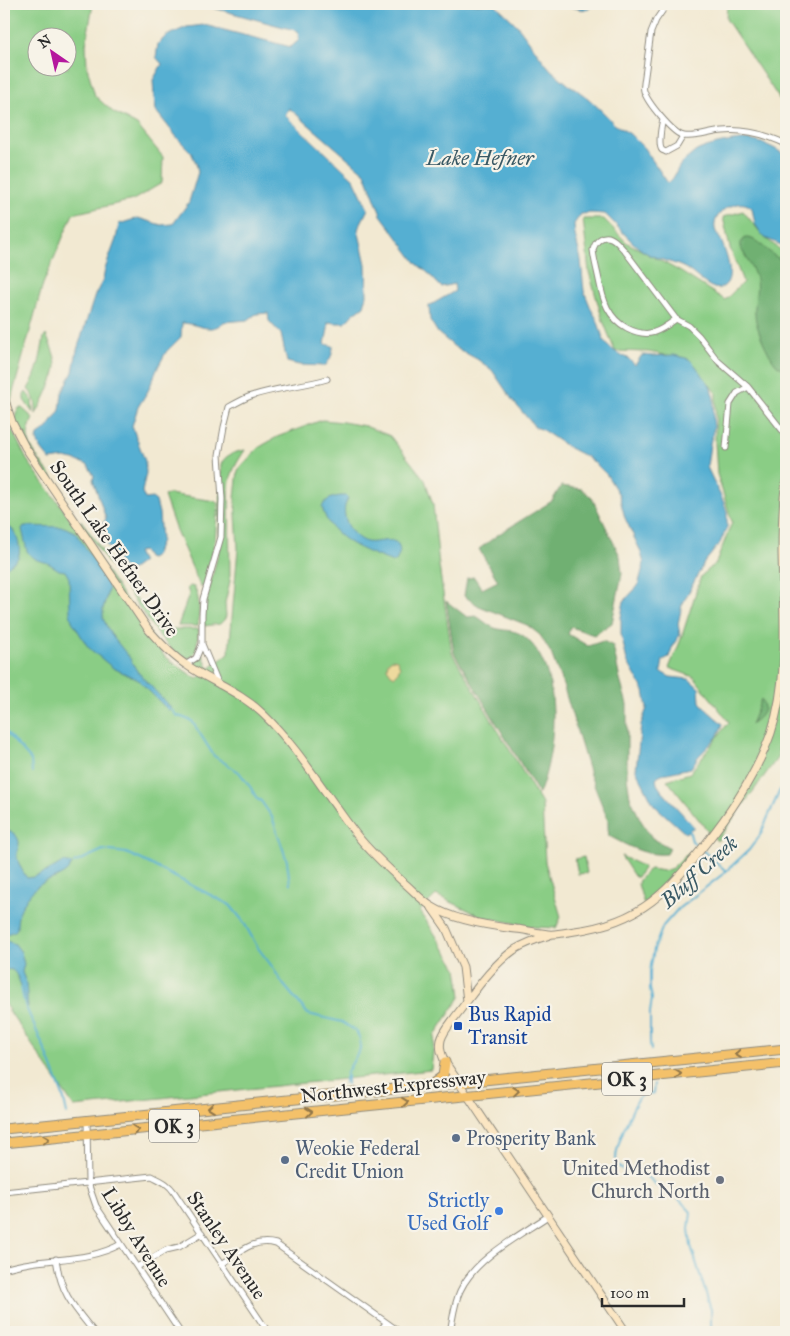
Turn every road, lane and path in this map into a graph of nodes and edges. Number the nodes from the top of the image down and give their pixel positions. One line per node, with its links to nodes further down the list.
1 (667, 4): 2 (street)
2 (663, 120): 3 (street); 3 (street)
3 (683, 136): 4 (street)
4 (786, 144)
5 (676, 319): 5 (street); 7 (street)
6 (327, 379): 12 (street)
7 (748, 387): 9 (street); 10 (street)
8 (4, 397): 13 (street, South Lake Hefner Drive)
9 (786, 435)
10 (726, 448)
11 (786, 482): 16 (street, South Lake Hefner Drive)
12 (202, 644): 13 (street); 14 (street)
13 (185, 665): 14 (street, South Lake Hefner Drive)
14 (220, 685): 15 (street, South Lake Hefner Drive)
15 (431, 906): 16 (street, South Lake Hefner Drive); 17 (street)
16 (550, 935): 17 (street)
17 (467, 1002): 19 (street)
18 (786, 1049): 21 (highway, Northwest Expressway / OK 3, one-way to 21)
19 (445, 1062): 21 (street); 22 (highway)
20 (786, 1063): 23 (highway, Northwest Expressway / OK 3, one-way to 20)
21 (459, 1082): 22 (highway, Northwest Expressway / OK 3); 23 (street)
22 (431, 1085): 24 (highway, Northwest Expressway / OK 3)
23 (468, 1096): 25 (highway, Northwest Expressway / OK 3, one-way to 23); 32 (street)
24 (260, 1103): 25 (highway); 26 (highway, Northwest Expressway / OK 3, one-way to 26)
25 (261, 1117): 28 (highway, Northwest Expressway / OK 3, one-way to 25)
26 (86, 1121): 27 (highway, Northwest Expressway / OK 3); 28 (street, Libby Avenue)
27 (4, 1129)
28 (88, 1135): 29 (highway, Northwest Expressway / OK 3, one-way to 28); 30 (street, Libby Avenue)
29 (4, 1143)
30 (88, 1183): 31 (street); 33 (street, Stanley Avenue); 34 (street, Libby Avenue)
31 (4, 1192)
32 (548, 1216): 47 (street); 48 (street)
33 (202, 1233): 36 (street, Stanley Avenue); 37 (street)
34 (121, 1244): 35 (street); 37 (street, Libby Avenue)
35 (56, 1259): 38 (street); 42 (street)
36 (222, 1264): 40 (street); 44 (street, Stanley Avenue)
37 (137, 1267): 43 (street, Libby Avenue)
38 (4, 1269)
39 (4, 1320): 41 (street)
40 (386, 1323): 45 (street); 46 (street)
41 (8, 1332)
42 (94, 1332)
43 (180, 1332)
44 (268, 1332)
45 (379, 1332)
46 (400, 1332)
47 (450, 1332)
48 (626, 1332)

